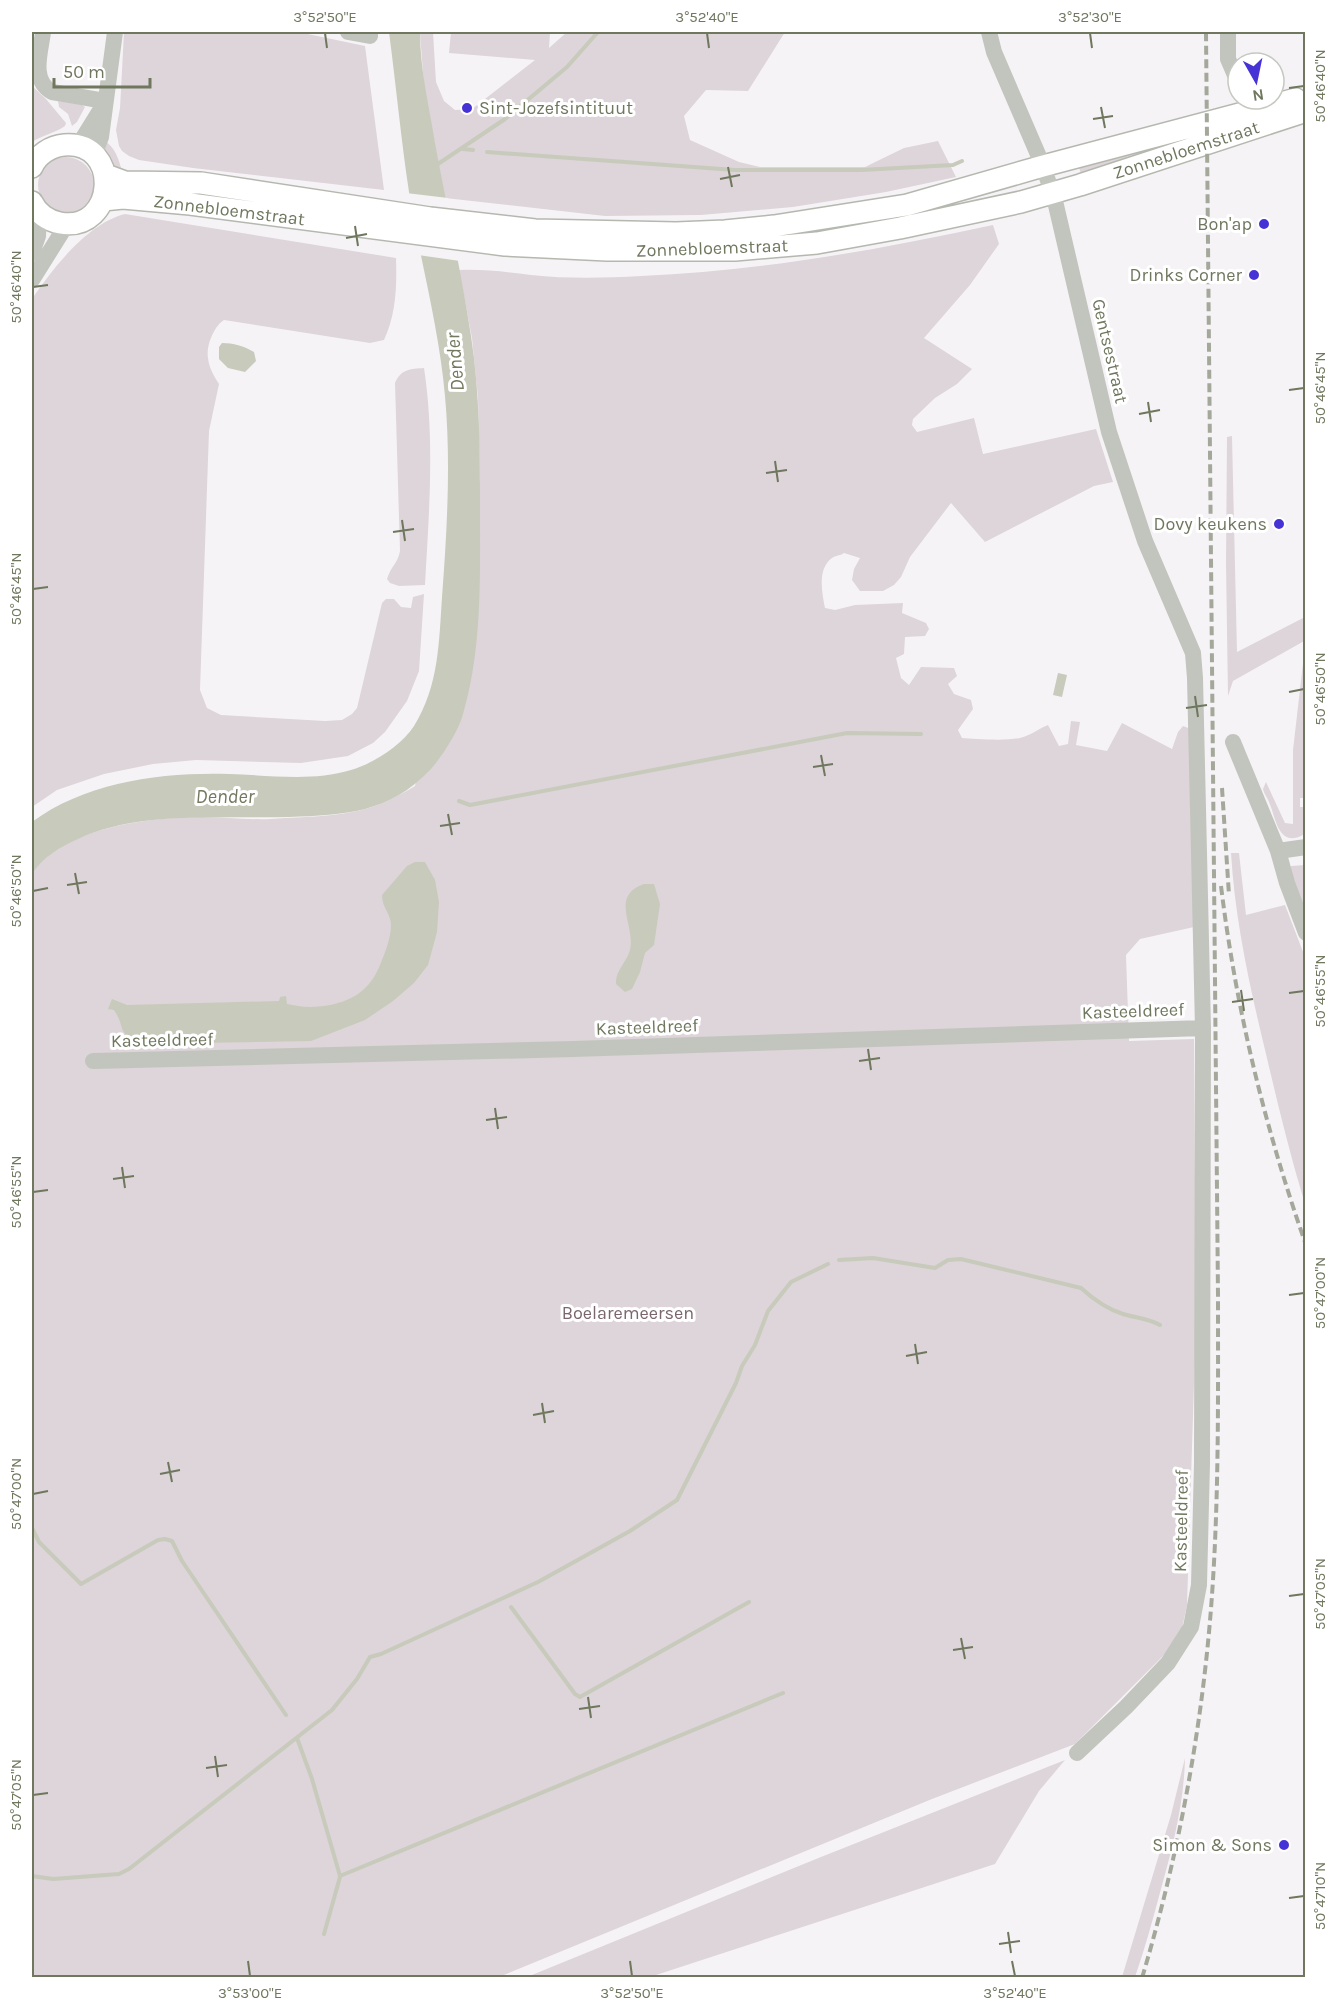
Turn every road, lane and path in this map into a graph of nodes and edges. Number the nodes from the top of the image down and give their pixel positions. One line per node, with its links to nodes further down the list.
1 (44, 32): 10 (street)
2 (115, 32): 10 (street)
3 (348, 32): 6 (street)
4 (989, 32): 15 (street, Gentsestraat)
5 (1228, 32): 7 (street)
6 (370, 34)
7 (1228, 51)
8 (1305, 96): 9 (main road, Zonnebloemstraat)
9 (1286, 99)
10 (105, 101): 13 (street)
11 (1231, 111): 15 (main road, Zonnebloemstraat)
12 (1305, 111): 17 (main road, Zonnebloemstraat)
13 (86, 151): 14 (main road); 16 (main road)
14 (32, 164)
15 (1043, 166): 17 (street, Gentsestraat); 22 (main road, Zonnebloemstraat)
16 (106, 175): 18 (main road); 20 (main road, Zonnebloemstraat)
17 (1053, 194): 22 (main road, Zonnebloemstraat); 25 (street, Gentsestraat)
18 (103, 200): 20 (main road, Zonnebloemstraat); 21 (main road)
19 (35, 207): 21 (main road); 23 (street)
20 (367, 218): 22 (main road, Zonnebloemstraat)
21 (67, 224): 24 (street)
22 (505, 236)
23 (32, 253)
24 (32, 280)
25 (1196, 678): 30 (street, Kasteeldreef)
26 (1233, 742): 28 (street)
27 (1305, 847): 28 (street)
28 (1278, 851): 29 (street)
29 (1305, 933)
30 (1203, 1028): 31 (street, Kasteeldreef); 32 (street, Kasteeldreef)
31 (93, 1061)
32 (1077, 1753)

